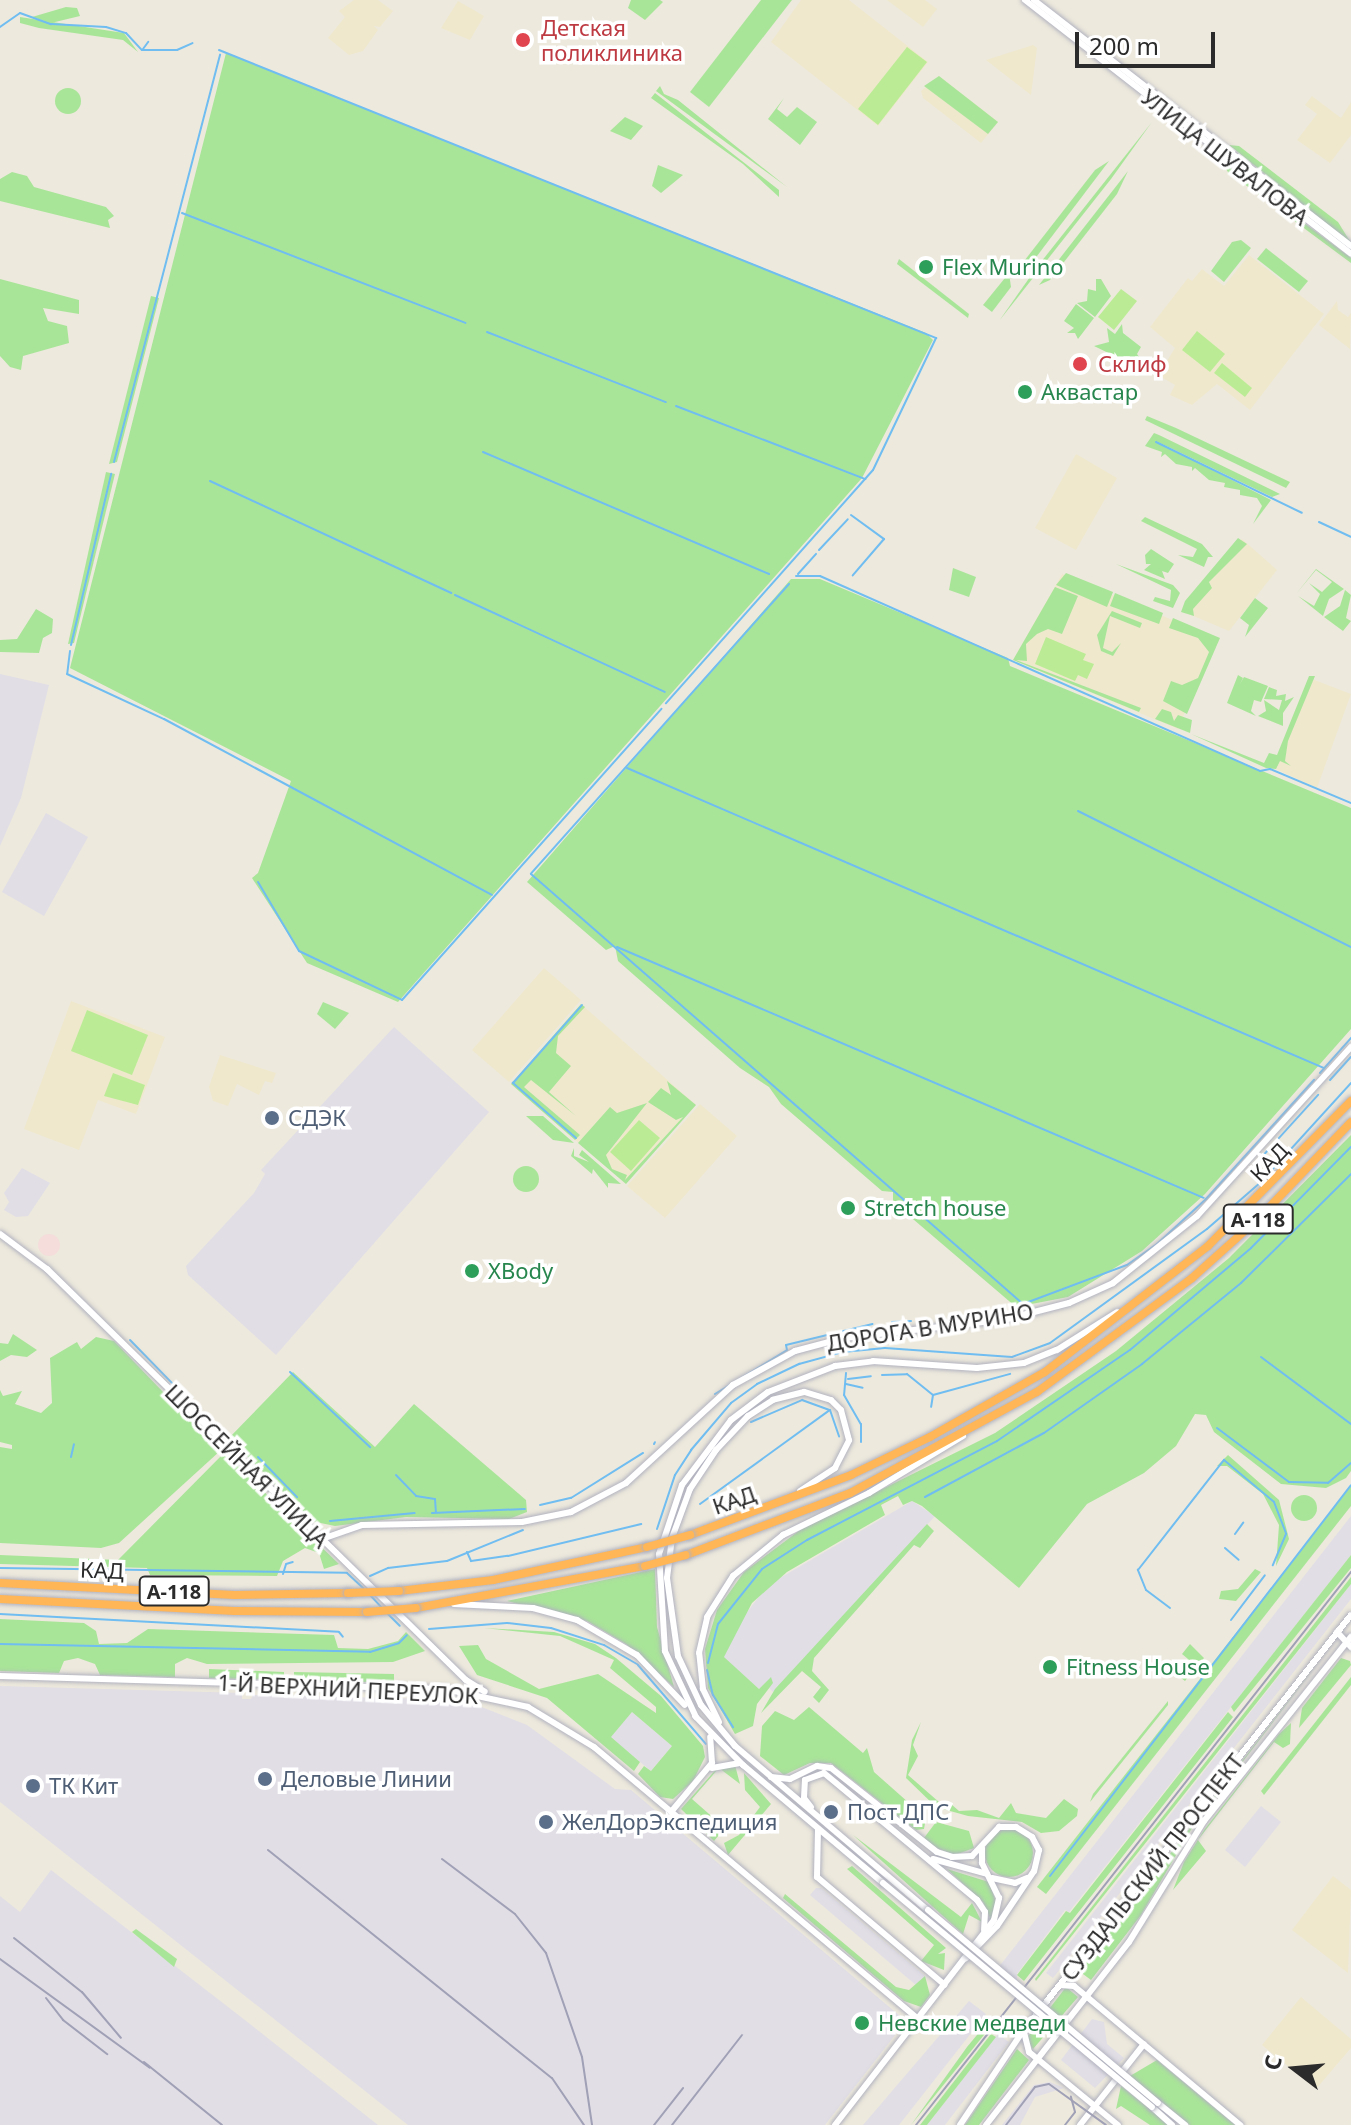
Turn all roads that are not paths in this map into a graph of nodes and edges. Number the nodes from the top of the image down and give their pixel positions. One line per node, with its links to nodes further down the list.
1 (1025, 0): 4 (main road, УЛИЦА ШУВАЛОВА)
2 (1034, 0): 3 (main road, УЛИЦА ШУВАЛОВА)
3 (1351, 246)
4 (1351, 254)
5 (1351, 1047): 12 (main road, ДОРОГА В МУРИНО)
6 (1351, 1101): 9 (highway, КАД / А-118)
7 (1351, 1122): 10 (highway, КАД / А-118)
8 (0, 1234): 12 (main road, ШОССЕЙНАЯ УЛИЦА)
9 (1170, 1278): 11 (highway, КАД / А-118); 23 (main road)
10 (965, 1435): 15 (highway, КАД / А-118, bridge); 25 (main road)
11 (762, 1510): 13 (highway, КАД / А-118, bridge); 25 (main road)
12 (322, 1539): 19 (main road, ШОССЕЙНАЯ УЛИЦА)
13 (0, 1583)
14 (0, 1599): 15 (highway, КАД / А-118, bridge)
15 (454, 1604): 23 (main road)
16 (1351, 1615): 17 (main road, СУЗДАЛЬСКИЙ ПРОСПЕКТ)
17 (1337, 1632): 18 (main road); 40 (main road, СУЗДАЛЬСКИЙ ПРОСПЕКТ)
18 (1350, 1641): 41 (main road, СУЗДАЛЬСКИЙ ПРОСПЕКТ)
19 (457, 1671): 21 (main road); 22 (main road, ШОССЕЙНАЯ УЛИЦА)
20 (0, 1676): 21 (main road, 1-Й ВЕРХНИЙ ПЕРЕУЛОК)
21 (445, 1689): 22 (main road, 1-Й ВЕРХНИЙ ПЕРЕУЛОК)
22 (495, 1697): 29 (main road, 1-Й ВЕРХНИЙ ПЕРЕУЛОК)
23 (696, 1717): 24 (main road)
24 (702, 1724): 26 (main road); 27 (main road)
25 (726, 1736): 28 (main road)
26 (743, 1765): 27 (main road); 31 (main road)
27 (708, 1770): 29 (main road)
28 (769, 1776): 30 (main road); 32 (main road)
29 (671, 1812): 42 (main road, 1-Й ВЕРХНИЙ ПЕРЕУЛОК)
30 (819, 1818): 33 (main road); 36 (main road)
31 (818, 1829): 36 (main road); 39 (main road)
32 (982, 1846): 34 (main road); 35 (main road)
33 (919, 1851): 34 (main road); 37 (main road)
34 (989, 1875): 35 (main road); 37 (main road)
35 (1030, 1876): 38 (main road)
36 (886, 1880): 46 (main road, bridge)
37 (983, 1934): 38 (main road)
38 (966, 1958): 39 (main road)
39 (945, 1985): 42 (main road)
40 (1060, 1985): 41 (main road); 43 (main road, СУЗДАЛЬСКИЙ ПРОСПЕКТ)
41 (1087, 1996): 44 (main road); 45 (main road, СУЗДАЛЬСКИЙ ПРОСПЕКТ)
42 (919, 2020): 49 (main road)
43 (1028, 2025): 45 (main road); 50 (main road, СУЗДАЛЬСКИЙ ПРОСПЕКТ)
44 (1144, 2044): 47 (main road); 55 (main road)
45 (1038, 2059): 47 (main road); 51 (main road, СУЗДАЛЬСКИЙ ПРОСПЕКТ)
46 (1155, 2105): 53 (main road); 54 (main road)
47 (1095, 2106): 48 (main road); 52 (main road)
48 (1084, 2124)
49 (835, 2125)
50 (960, 2125)
51 (986, 2125)
52 (1118, 2125)
53 (1172, 2125)
54 (1185, 2125)
55 (1240, 2125)

